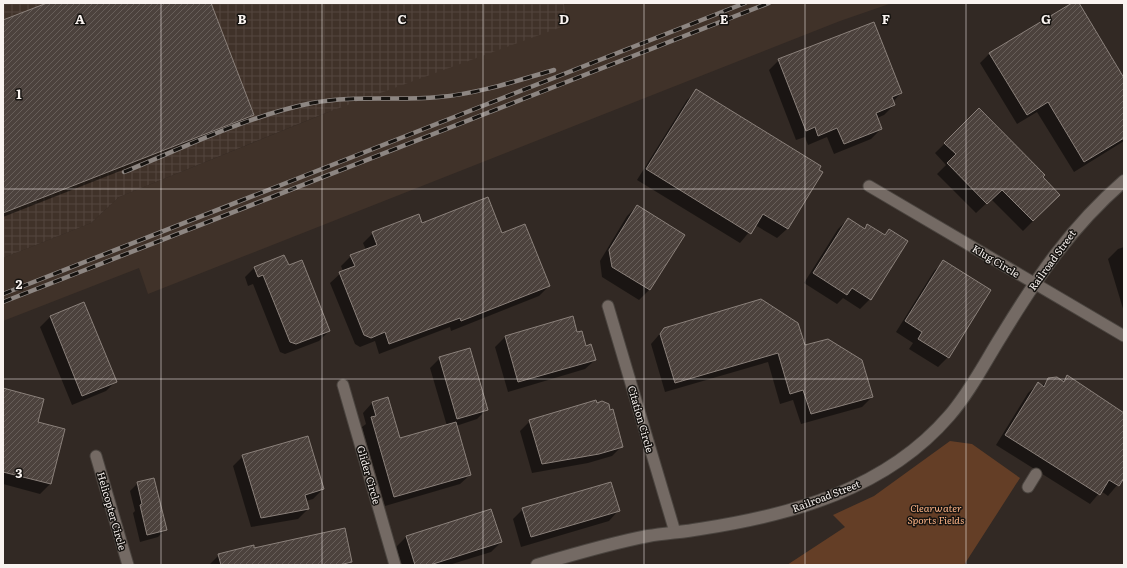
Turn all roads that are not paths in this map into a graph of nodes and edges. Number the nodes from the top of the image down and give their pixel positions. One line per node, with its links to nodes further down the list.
1 (1124, 181): 3 (main road, Railroad Street)
2 (869, 186): 3 (street, Klug Circle)
3 (1034, 284): 5 (street, Klug Circle); 10 (main road, Railroad Street)
4 (608, 306): 10 (street, Citation Circle)
5 (1124, 336)
6 (343, 384): 12 (street, Glider Circle)
7 (96, 456): 11 (street, Helicopter Circle)
8 (1036, 474): 9 (street)
9 (1028, 487)
10 (675, 532): 13 (main road, Railroad Street)
11 (128, 565)
12 (395, 565)
13 (537, 565)

